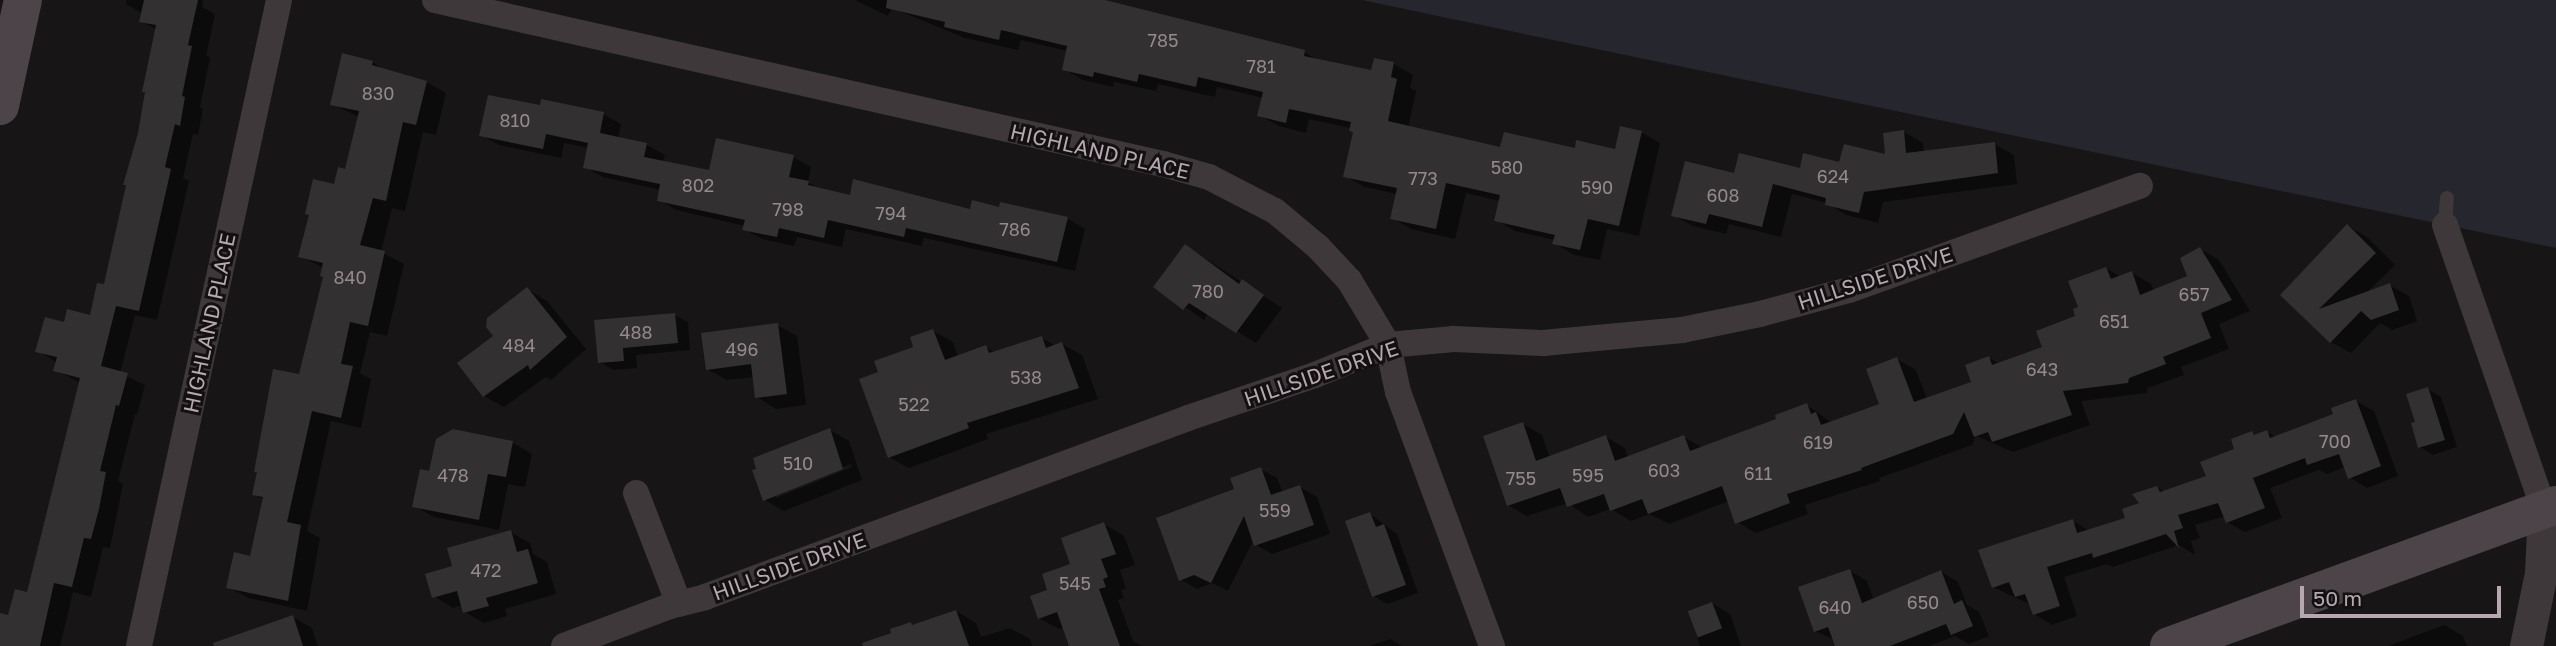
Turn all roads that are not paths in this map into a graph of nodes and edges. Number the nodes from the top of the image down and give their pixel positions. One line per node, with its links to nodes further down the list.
1 (23, 0): 4 (main road)
2 (279, 0): 12 (street, HIGHLAND PLACE)
3 (435, 0): 8 (street, HIGHLAND PLACE)
4 (0, 106)
5 (2140, 186): 8 (street, HILLSIDE DRIVE)
6 (2447, 198): 7 (lane)
7 (2445, 225): 10 (street)
8 (1388, 345): 11 (street, HILLSIDE DRIVE); 14 (street, HIGHLAND PLACE)
9 (636, 493): 11 (street)
10 (2550, 507): 15 (main road); 16 (street)
11 (679, 604): 13 (street, HILLSIDE DRIVE)
12 (139, 646)
13 (564, 646)
14 (1492, 646)
15 (2169, 646)
16 (2526, 646)

